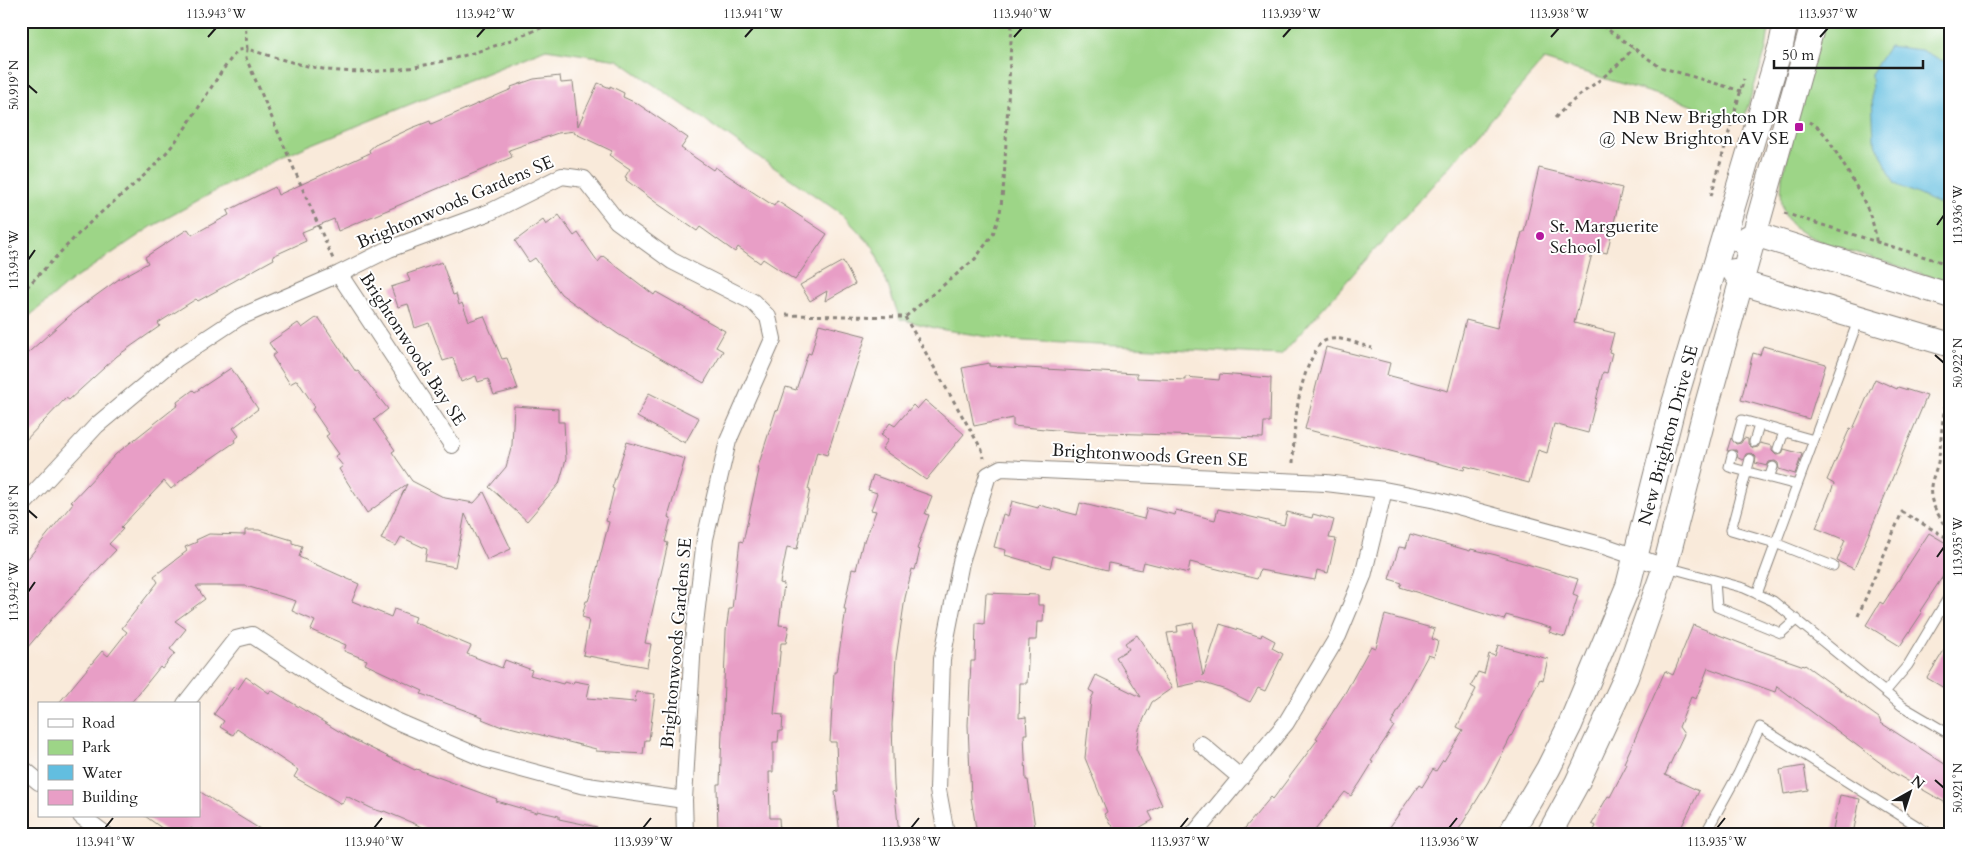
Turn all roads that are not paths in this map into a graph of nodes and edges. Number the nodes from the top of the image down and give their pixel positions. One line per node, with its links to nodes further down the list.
1 (1786, 21): 4 (street, New Brighton Drive SE)
2 (1814, 21): 3 (street, New Brighton Drive SE)
3 (1755, 234): 4 (street); 6 (street, New Brighton Drive SE); 7 (street)
4 (1720, 251): 6 (street); 26 (street, New Brighton Drive SE)
5 (340, 274): 15 (street, Brightonwoods Bay SE); 24 (street, Brightonwoods Gardens SE); 40 (street, Brightonwoods Gardens SE)
6 (1742, 283): 8 (street); 28 (street, New Brighton Drive SE)
7 (1951, 296)
8 (1859, 318): 9 (street); 13 (lane)
9 (1951, 345)
10 (1759, 425): 11 (lane); 12 (lane); 14 (lane)
11 (1784, 432): 13 (lane); 16 (lane)
12 (1737, 438)
13 (1814, 440): 22 (lane)
14 (1754, 442)
15 (452, 446)
16 (1778, 449)
17 (1732, 455): 20 (lane)
18 (1750, 459): 20 (lane)
19 (1773, 467): 21 (lane)
20 (1746, 471): 21 (lane); 25 (lane)
21 (1769, 478): 22 (lane)
22 (1797, 485): 25 (lane)
23 (1384, 490): 26 (street, Brightonwoods Green SE); 38 (street); 44 (street, Brightonwoods Green SE)
24 (21, 507)
25 (1775, 543): 27 (lane); 31 (lane)
26 (1635, 556): 28 (street, Brightonwoods Green SE); 46 (street, New Brighton Drive SE)
27 (1833, 566)
28 (1665, 567): 29 (lane); 47 (street, New Brighton Drive SE)
29 (1715, 581): 31 (lane); 32 (lane)
30 (1951, 593): 33 (lane)
31 (1757, 594): 32 (lane)
32 (1797, 619): 33 (lane)
33 (1885, 692): 35 (lane)
34 (187, 702): 40 (street)
35 (1951, 736)
36 (1201, 744): 38 (street)
37 (21, 767): 39 (street)
38 (1241, 778): 45 (street)
39 (38, 781)
40 (684, 800): 43 (street, Brightonwoods Gardens SE)
41 (88, 823): 42 (street)
42 (105, 834)
43 (685, 834)
44 (946, 834)
45 (1194, 834)
46 (1510, 834)
47 (1549, 834)
48 (1705, 834): 49 (lane)
49 (1930, 834)

